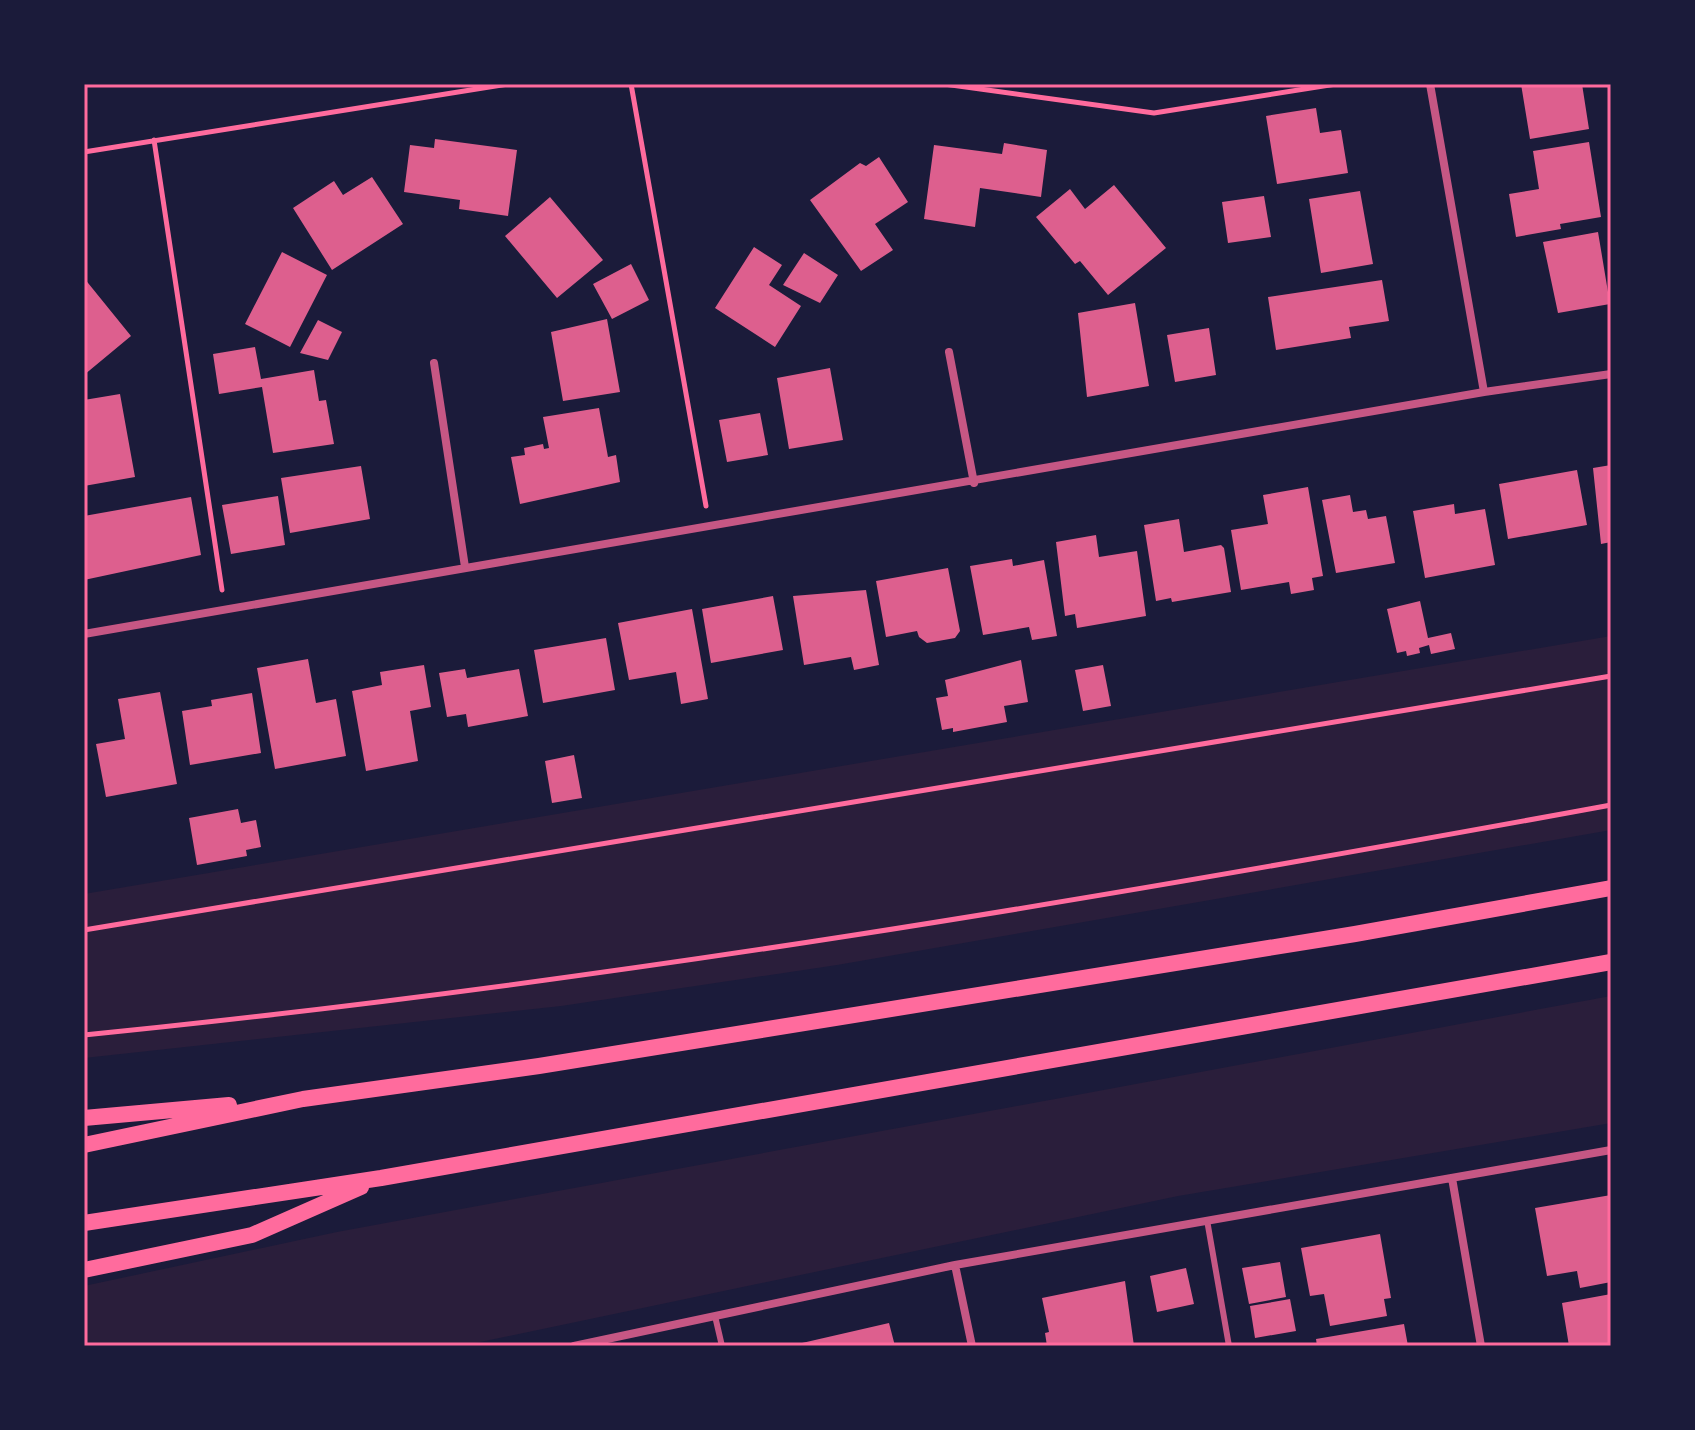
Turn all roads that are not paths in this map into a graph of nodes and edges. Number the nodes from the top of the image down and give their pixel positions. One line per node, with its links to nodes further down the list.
1 (1430, 84): 5 (street)
2 (949, 352): 6 (street)
3 (434, 363): 7 (street)
4 (1611, 374): 5 (street)
5 (1484, 392): 6 (street)
6 (974, 483): 7 (street)
7 (465, 567): 8 (street)
8 (84, 634)
9 (1611, 888): 11 (main road)
10 (1611, 962): 15 (main road)
11 (303, 1099): 12 (main road); 13 (main road)
12 (84, 1118)
13 (84, 1145)
14 (1611, 1150): 16 (street)
15 (381, 1178): 18 (main road); 20 (main road)
16 (1452, 1178): 17 (street); 26 (street)
17 (1207, 1220): 19 (street); 25 (lane)
18 (84, 1223)
19 (955, 1265): 21 (street); 24 (street)
20 (84, 1270)
21 (715, 1316): 22 (street); 23 (lane)
22 (574, 1346)
23 (722, 1346)
24 (972, 1346)
25 (1229, 1346)
26 (1481, 1346)

